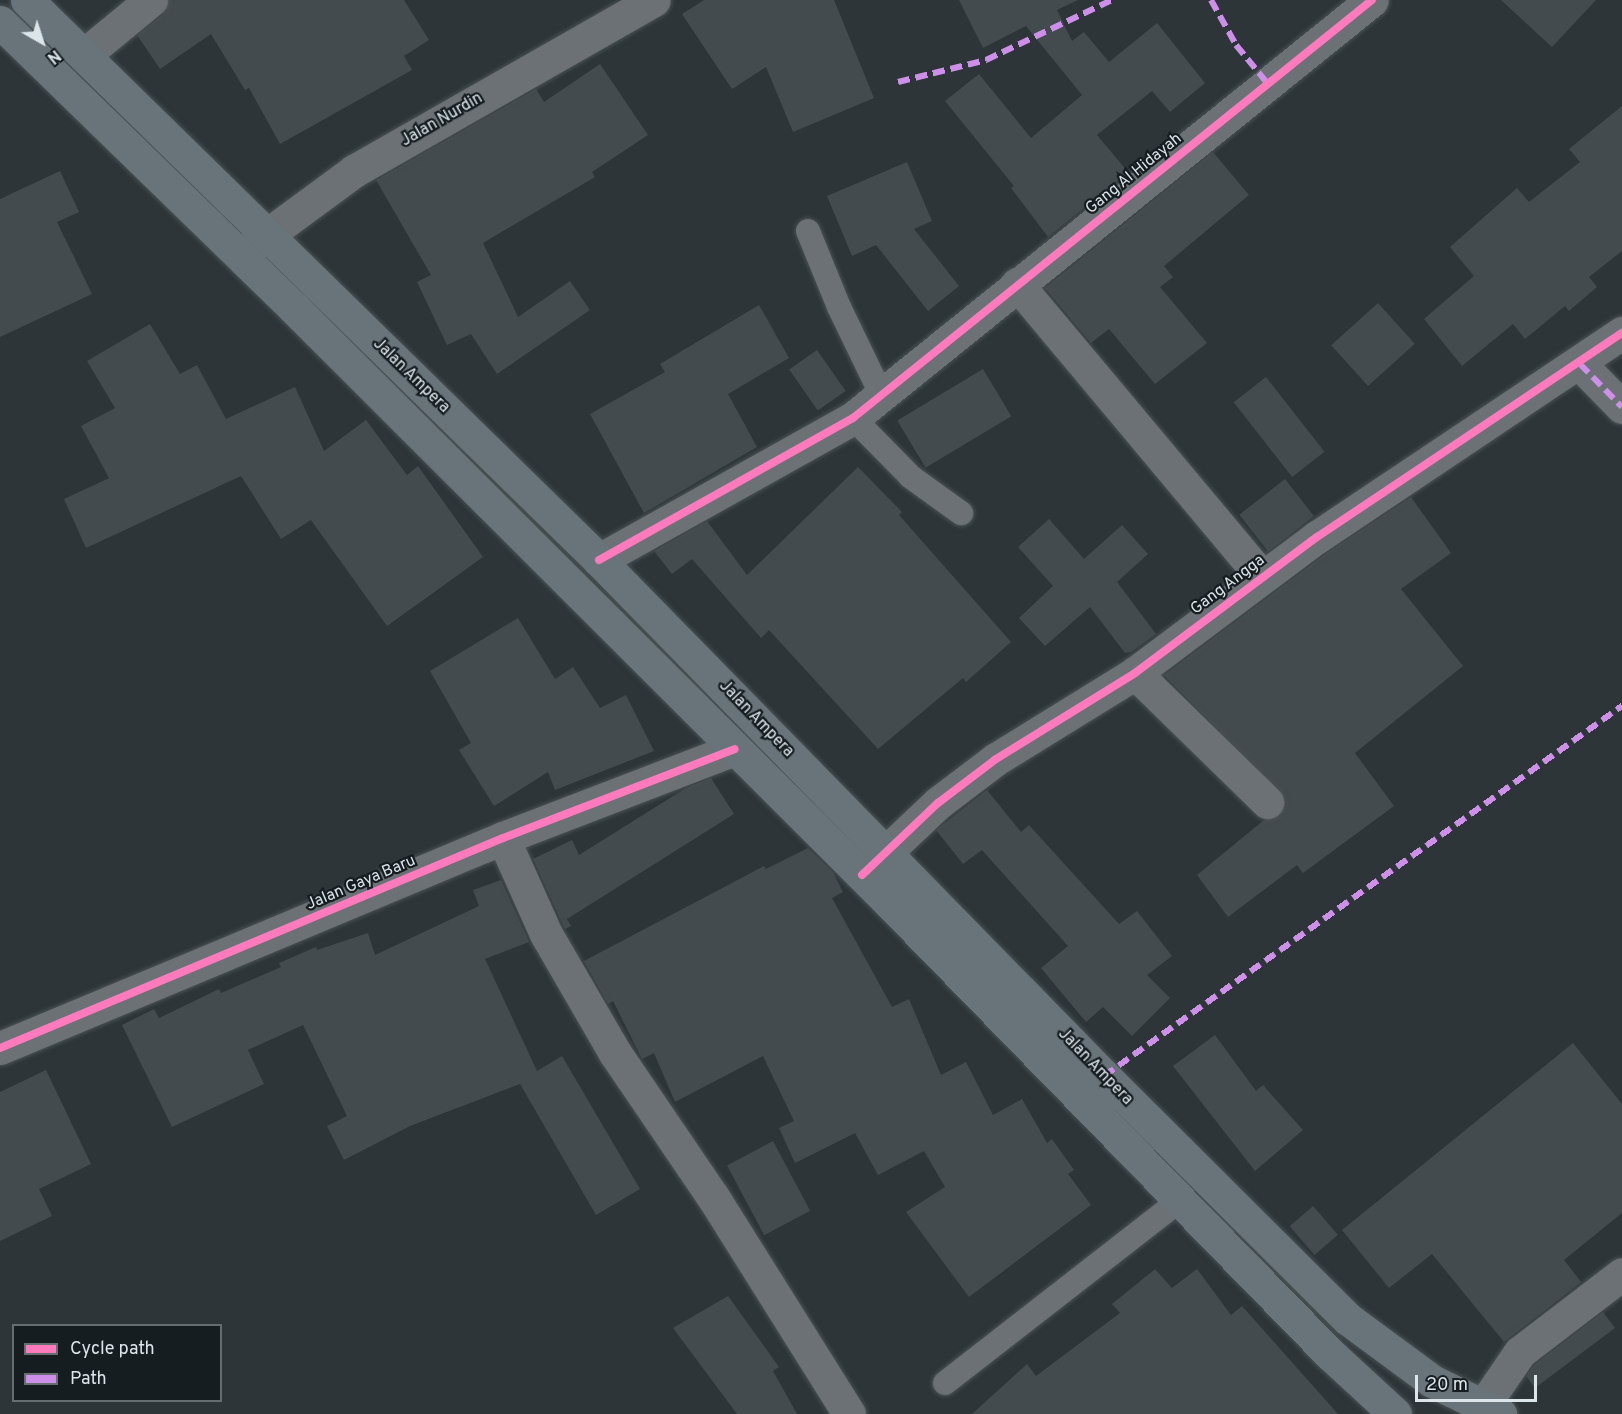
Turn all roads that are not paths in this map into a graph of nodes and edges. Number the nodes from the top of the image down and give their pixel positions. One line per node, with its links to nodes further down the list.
1 (27, 0): 6 (main road, Jalan Ampera)
2 (151, 0): 6 (street)
3 (654, 0): 8 (street, Jalan Nurdin)
4 (1372, 0): 10 (street, Gang Al Hidayah)
5 (0, 22): 9 (main road, Jalan Ampera)
6 (84, 55): 8 (main road, Jalan Ampera)
7 (808, 231): 13 (lane)
8 (266, 233): 9 (street, Jalan Nurdin); 17 (main road, Jalan Ampera)
9 (240, 255): 20 (main road, Jalan Ampera)
10 (1017, 285): 13 (street, Gang Al Hidayah); 18 (street)
11 (1622, 333): 12 (street, Gang Angga)
12 (1580, 364): 14 (street); 18 (street, Gang Angga)
13 (880, 392): 15 (street, Gang Al Hidayah)
14 (1622, 407)
15 (853, 418): 16 (lane); 17 (street, Gang Al Hidayah)
16 (961, 513)
17 (599, 560): 23 (main road, Jalan Ampera)
18 (1261, 576): 19 (street, Gang Angga)
19 (1135, 673): 21 (street); 23 (street, Gang Angga)
20 (735, 748): 22 (street, Jalan Gaya Baru); 24 (main road, Jalan Ampera)
21 (1266, 802)
22 (503, 838): 25 (street, Jalan Gaya Baru); 30 (street)
23 (886, 853): 24 (street, Gang Angga); 29 (main road, Jalan Ampera)
24 (862, 875): 26 (main road, Jalan Ampera)
25 (0, 1048)
26 (1181, 1199): 28 (lane); 31 (main road, Jalan Ampera)
27 (1622, 1274): 29 (street)
28 (945, 1383)
29 (1492, 1410)
30 (849, 1414)
31 (1395, 1414)

